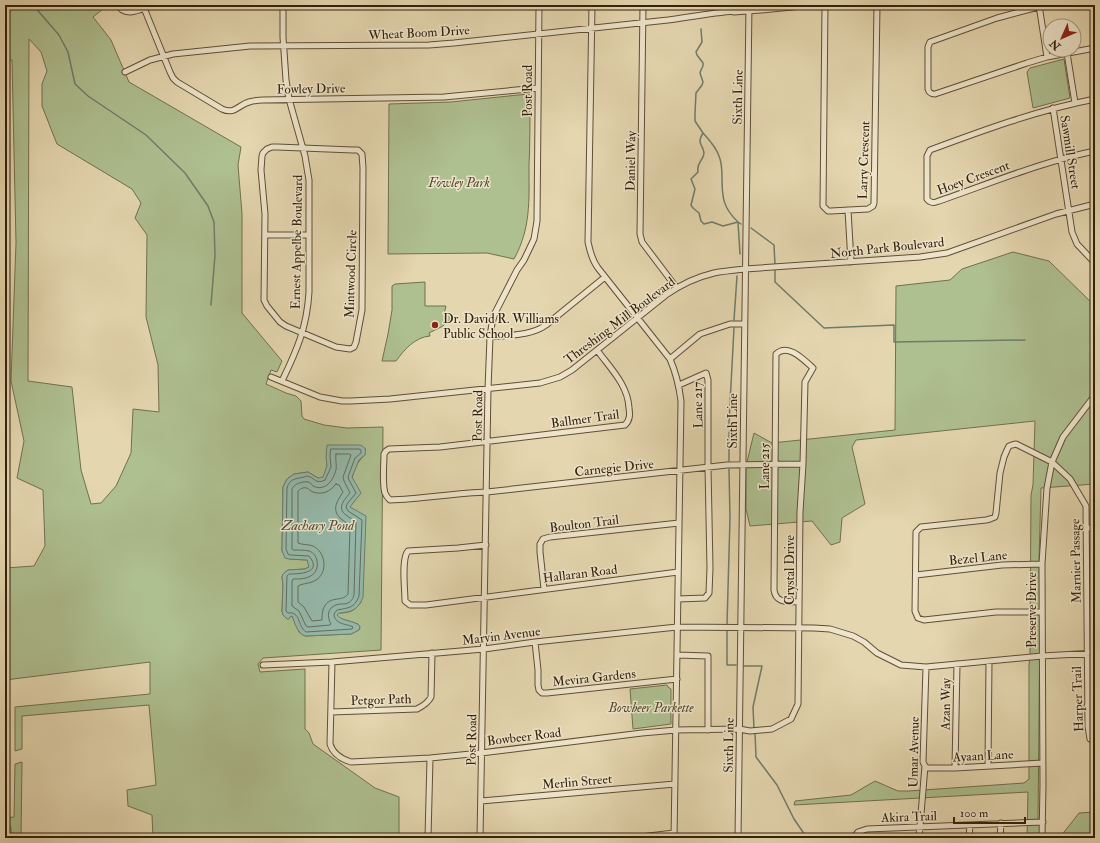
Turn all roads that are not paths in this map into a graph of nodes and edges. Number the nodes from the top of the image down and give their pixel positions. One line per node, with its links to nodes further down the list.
1 (118, 5): 13 (street)
2 (154, 5): 13 (street)
3 (283, 5): 19 (street, Ernest Appelbe Boulevard)
4 (539, 5): 18 (street, Post Road)
5 (592, 5): 16 (street)
6 (643, 5): 15 (street, Daniel Way)
7 (749, 5): 14 (street, Sixth Line)
8 (812, 5): 14 (street, Wheat Boom Drive)
9 (825, 5): 35 (street, Larry Crescent)
10 (877, 5): 35 (street, Larry Crescent)
11 (1046, 5): 12 (street)
12 (1039, 6): 17 (street); 23 (street)
13 (144, 8): 22 (street, Fowley Drive)
14 (749, 11): 15 (street, Wheat Boom Drive); 41 (street, Sixth Line)
15 (642, 23): 16 (street, Wheat Boom Drive); 43 (street, Daniel Way)
16 (591, 28): 18 (street, Wheat Boom Drive); 42 (street)
17 (1042, 28)
18 (538, 33): 19 (street, Wheat Boom Drive); 26 (street, Post Road)
19 (284, 46): 22 (street, Wheat Boom Drive); 27 (street, Ernest Appelbe Boulevard)
20 (1095, 48): 21 (street)
21 (1082, 50)
22 (163, 56): 25 (street, Wheat Boom Drive); 27 (street, Fowley Drive)
23 (1043, 58)
24 (1068, 58): 29 (street)
25 (125, 72)
26 (538, 88): 27 (street, Fowley Drive); 47 (street, Post Road)
27 (290, 99): 31 (street, Ernest Appelbe Boulevard)
28 (1095, 99): 29 (street)
29 (1075, 103): 30 (street)
30 (1053, 108): 33 (street, Sawmill Street); 33 (street, Hoey Crescent)
31 (303, 148): 37 (street, Mintwood Circle); 38 (street, Ernest Appelbe Boulevard); 46 (street, Mintwood Circle)
32 (1095, 151): 33 (street)
33 (1061, 159): 36 (street, Sawmill Street)
34 (1095, 204): 36 (street, North Park Boulevard)
35 (848, 210): 39 (street)
36 (1069, 210): 39 (street, North Park Boulevard); 40 (street, Sawmill Street)
37 (265, 235): 38 (street); 46 (street, Mintwood Circle)
38 (309, 235): 46 (street, Ernest Appelbe Boulevard)
39 (851, 262): 41 (street, North Park Boulevard)
40 (1095, 263)
41 (745, 269): 43 (street, Threshing Mill Boulevard); 45 (street, Sixth Line)
42 (605, 278): 44 (street); 47 (street)
43 (676, 288): 44 (street, Threshing Mill Boulevard)
44 (637, 318): 48 (street, Threshing Mill Boulevard); 49 (street)
45 (744, 324): 49 (street); 58 (street, Sixth Line)
46 (303, 333): 52 (street, Ernest Appelbe Boulevard)
47 (490, 337): 54 (street, Post Road)
48 (597, 350): 54 (street, Threshing Mill Boulevard); 56 (street, Ballmer Trail)
49 (670, 358): 53 (street)
50 (813, 368): 59 (street, Lane 215); 60 (street, Crystal Drive)
51 (270, 377): 52 (street, Threshing Mill Boulevard)
52 (282, 381): 54 (street, Threshing Mill Boulevard)
53 (679, 385): 61 (street, Lane 217); 62 (street)
54 (488, 389): 56 (street, Post Road)
55 (1095, 395): 57 (street, Preserve Drive)
56 (487, 442): 63 (street, Post Road); 63 (street, Carnegie Drive)
57 (1052, 462): 65 (street, Marnier Passage); 68 (street, Preserve Drive); 70 (street, Marnier Passage)
58 (743, 464): 59 (street, Carnegie Drive); 61 (street, Carnegie Drive); 77 (street, Sixth Line)
59 (775, 464): 60 (street, Carnegie Drive); 74 (street, Lane 215)
60 (803, 464): 74 (street, Crystal Drive)
61 (708, 467): 62 (street, Carnegie Drive); 73 (street)
62 (680, 470): 63 (street, Carnegie Drive); 64 (street)
63 (487, 492): 67 (street, Post Road)
64 (679, 524): 69 (street); 71 (street, Boulton Trail)
65 (1086, 528): 66 (street); 82 (street, Marnier Passage)
66 (1095, 528)
67 (486, 545): 72 (street, Post Road); 72 (street, Hallaran Road)
68 (1042, 564): 70 (street, Bezel Lane); 75 (street, Preserve Drive)
69 (678, 572): 71 (street, Hallaran Road); 73 (street)
70 (916, 575): 75 (street, Marnier Passage)
71 (544, 589): 72 (street, Hallaran Road)
72 (485, 596): 80 (street, Post Road)
73 (678, 599): 76 (street)
74 (799, 602): 78 (street, Crystal Drive)
75 (1042, 612): 85 (street, Preserve Drive)
76 (677, 627): 77 (street, Marvin Avenue); 79 (street, Marvin Avenue); 84 (street)
77 (740, 628): 78 (street, Marvin Avenue); 97 (street, Sixth Line)
78 (800, 628): 90 (street, Marvin Avenue); 97 (street, Crystal Drive)
79 (535, 642): 80 (street, Marvin Avenue); 91 (street, Mevira Gardens)
80 (484, 649): 81 (street, Marvin Avenue); 99 (street, Post Road)
81 (432, 653): 87 (street, Marvin Avenue); 94 (street, Petgor Path)
82 (1087, 653): 83 (street, Marvin Avenue); 85 (street, Marvin Avenue); 92 (street, Harper Trail)
83 (1095, 653)
84 (677, 655): 91 (street); 96 (street)
85 (1042, 656): 86 (street, Marvin Avenue); 101 (street, Preserve Drive)
86 (989, 661): 88 (street, Marvin Avenue); 103 (street)
87 (332, 662): 89 (street, Marvin Avenue); 94 (street, Bowbeer Road)
88 (957, 664): 90 (street, Marvin Avenue); 104 (street, Azan Way)
89 (263, 665)
90 (926, 667): 102 (street, Umar Avenue)
91 (676, 679): 95 (street)
92 (1088, 706): 93 (street); 98 (street, Harper Trail)
93 (1095, 707)
94 (331, 712): 100 (street, Bowbeer Road)
95 (676, 730): 96 (street, Bowbeer Road); 99 (street, Bowbeer Road); 105 (street)
96 (708, 730): 97 (street, Bowbeer Road)
97 (739, 730): 115 (street, Sixth Line)
98 (1095, 741)
99 (481, 753): 100 (street, Bowbeer Road); 106 (street, Post Road)
100 (430, 758): 112 (street)
101 (1043, 763): 103 (street, Ayaan Lane); 107 (street, Preserve Drive)
102 (925, 766): 104 (street, Ayaan Lane); 110 (street, Umar Avenue)
103 (988, 766): 104 (street, Ayaan Lane)
104 (955, 768)
105 (675, 784): 106 (street, Merlin Street); 111 (street)
106 (481, 801): 113 (street, Post Road)
107 (1042, 822): 108 (street, Akira Trail); 120 (street, Preserve Drive)
108 (1002, 823): 109 (street, Akira Trail); 119 (street)
109 (970, 825): 110 (street, Akira Trail); 118 (street)
110 (920, 827): 116 (street, Akira Trail); 117 (street, Umar Avenue)
111 (674, 836): 114 (street)
112 (428, 838)
113 (480, 838)
114 (632, 838)
115 (738, 838)
116 (853, 838)
117 (919, 838)
118 (969, 838)
119 (1000, 838)
120 (1042, 838)

